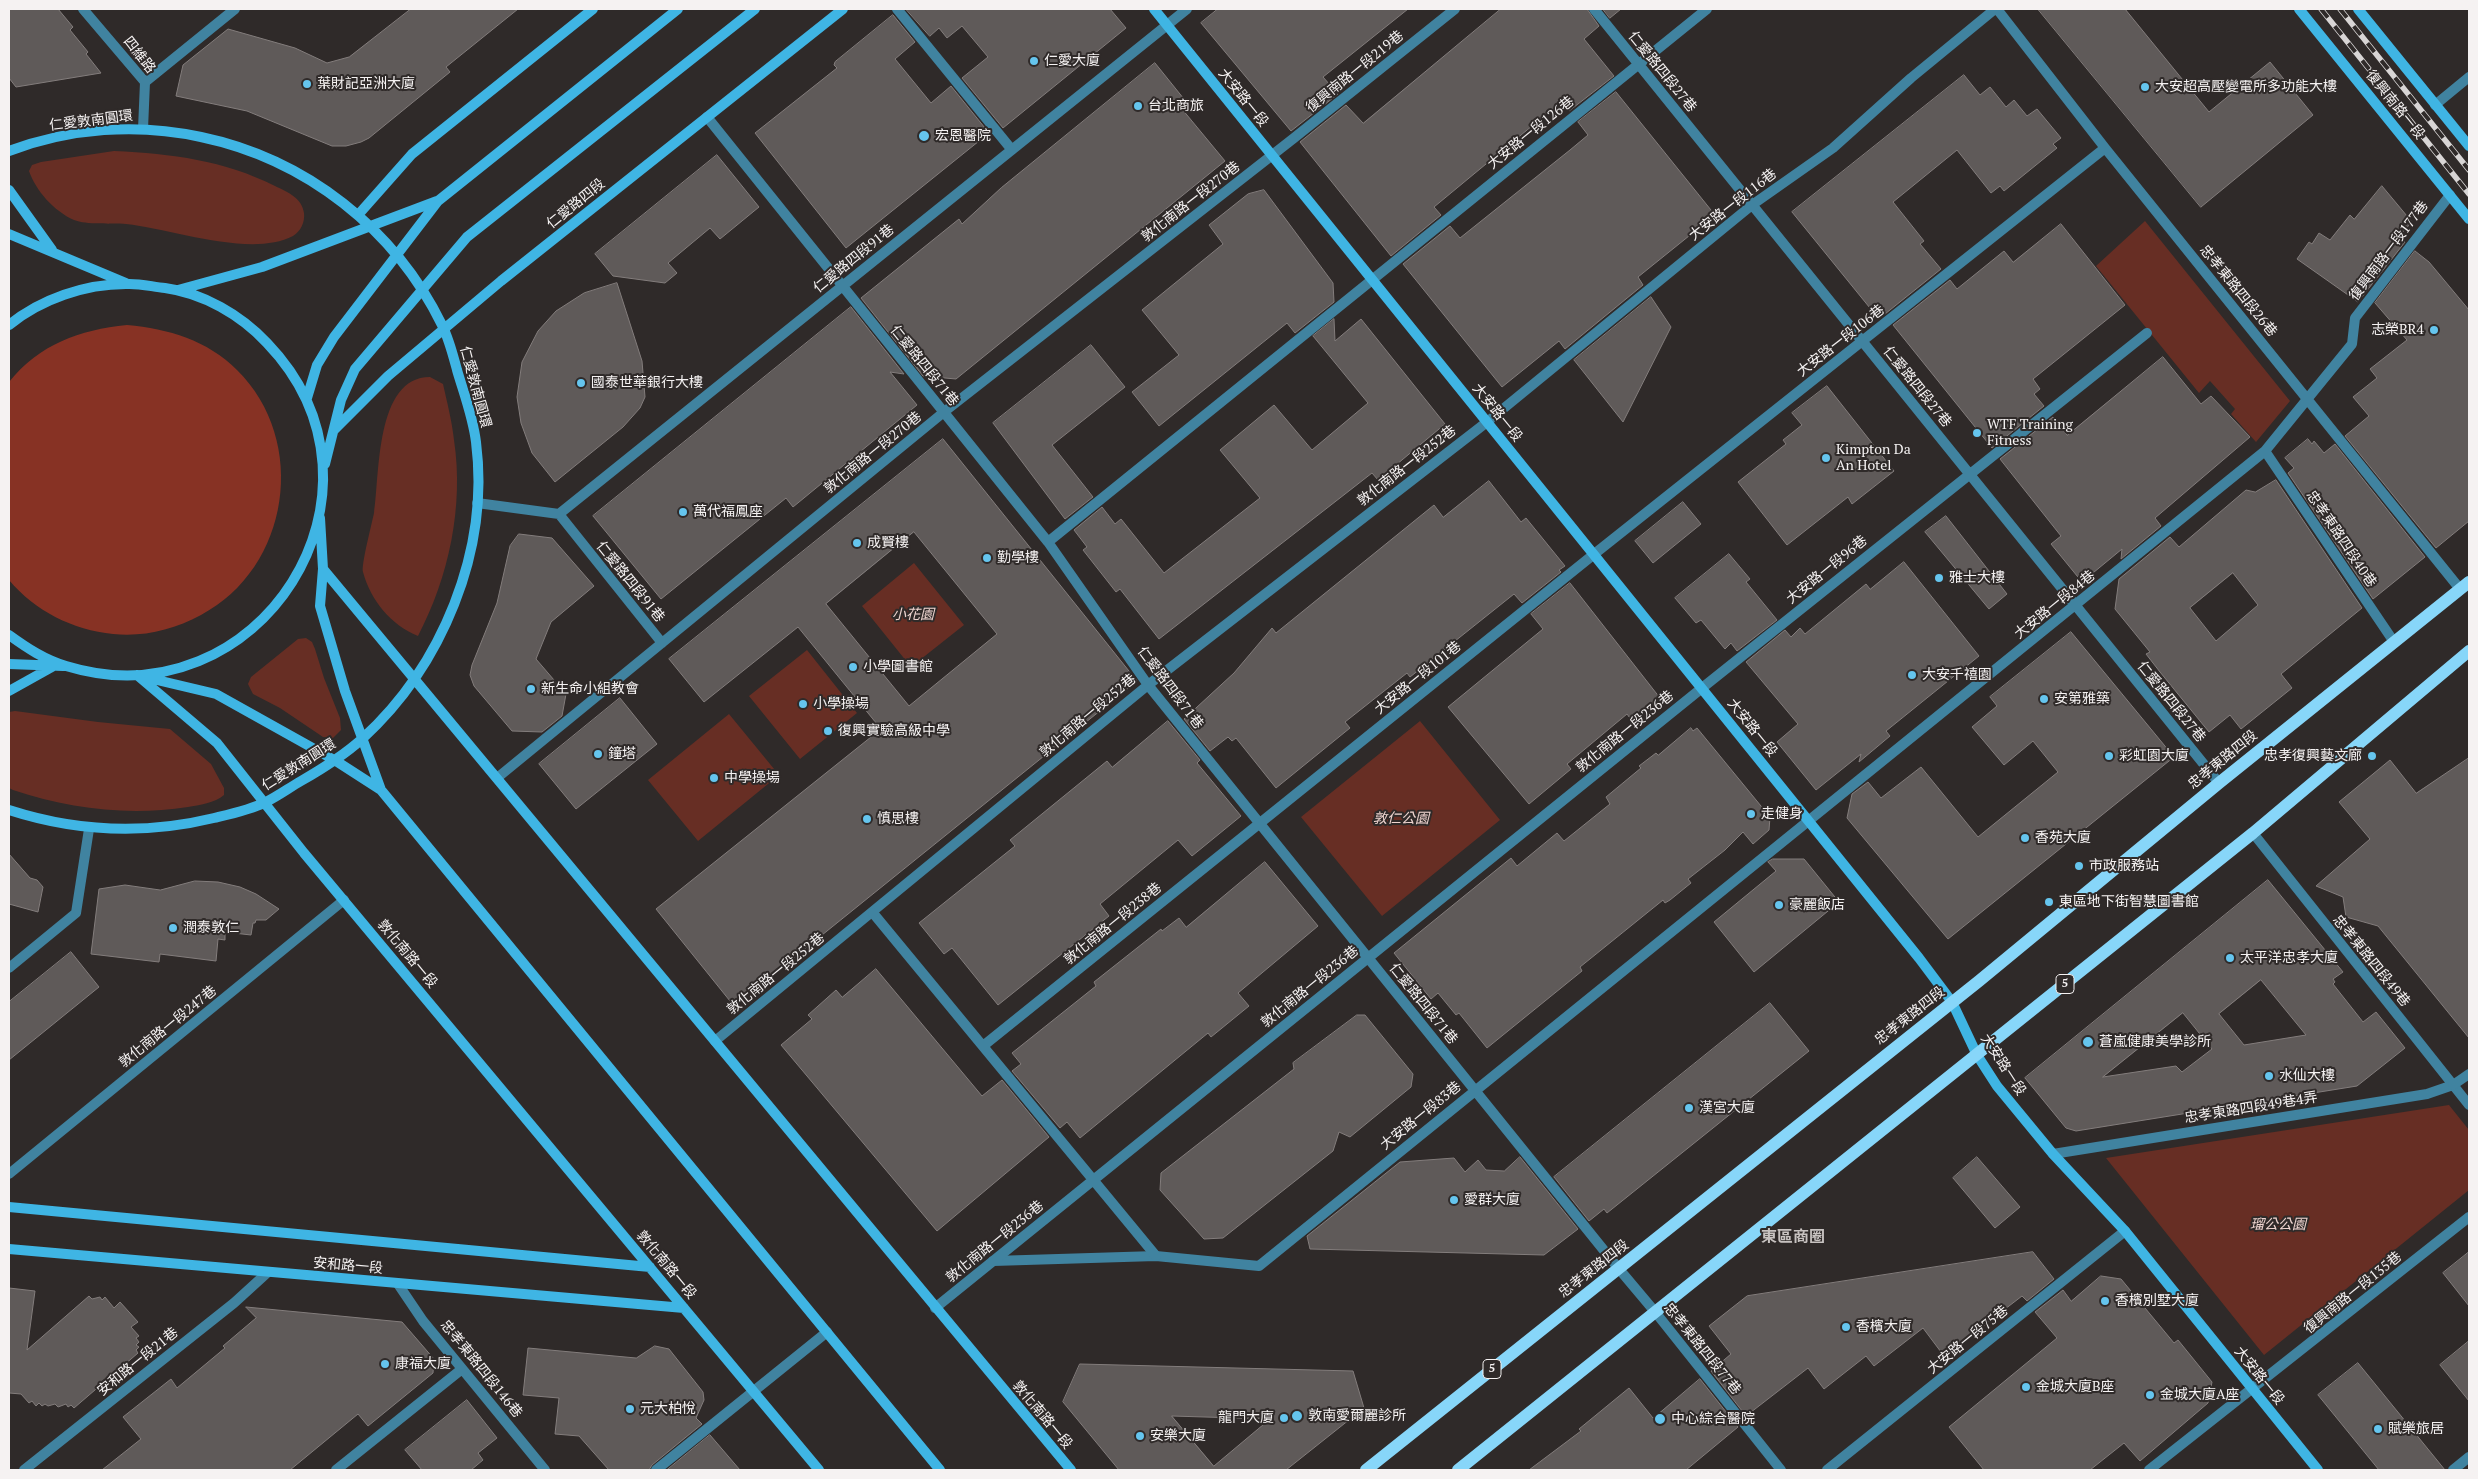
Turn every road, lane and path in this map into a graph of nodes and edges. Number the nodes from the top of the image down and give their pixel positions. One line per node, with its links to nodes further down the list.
1 (83, 9): 19 (street, 四維路)
2 (235, 9): 19 (street)
3 (593, 9): 32 (main road)
4 (678, 9): 30 (main road)
5 (755, 9): 42 (main road)
6 (843, 9): 21 (main road, 仁愛路四段)
7 (897, 9): 25 (street)
8 (1154, 9): 16 (main road, 大安路一段)
9 (1187, 9): 16 (street, 仁愛路四段91巷)
10 (1455, 9): 27 (street, 復興南路一段219巷)
11 (1594, 9): 17 (street, 仁愛路四段27巷)
12 (1707, 9): 17 (street, 大安路一段126巷)
13 (1996, 9): 24 (street, 忠孝東路四段26巷); 31 (street, 大安路一段116巷)
14 (2300, 9): 29 (main road, 復興南路一段)
15 (2358, 9): 20 (main road)
16 (1167, 25): 25 (street, 仁愛路四段91巷); 27 (main road, 大安路一段)
17 (1638, 63): 31 (street, 仁愛路四段27巷); 38 (street, 大安路一段126巷)
18 (2469, 77): 20 (street)
19 (145, 82): 22 (street, 四維路)
20 (2435, 105): 23 (main road)
21 (707, 117): 40 (street, 仁愛路四段71巷); 44 (main road, 仁愛路四段)
22 (143, 129): 26 (main road, 仁愛敦南圓環); 32 (main road, 仁愛敦南圓環)
23 (2469, 146)
24 (2105, 148): 46 (street, 大安路一段106巷); 48 (street, 忠孝東路四段26巷)
25 (1012, 150): 40 (street, 仁愛路四段91巷)
26 (9, 151)
27 (1272, 156): 38 (main road, 大安路一段); 49 (street, 敦化南路一段270巷)
28 (9, 190): 36 (main road)
29 (2450, 195): 33 (main road, 復興南路一段); 48 (street, 復興南路一段177巷)
30 (438, 201): 34 (main road); 37 (main road)
31 (1752, 206): 46 (street, 仁愛路四段27巷); 50 (street, 大安路一段116巷)
32 (358, 215): 34 (main road, 仁愛敦南圓環)
33 (2469, 219)
34 (370, 226): 37 (main road, 仁愛敦南圓環); 41 (main road)
35 (9, 234): 36 (main road)
36 (52, 251): 39 (main road)
37 (397, 254): 42 (main road, 仁愛敦南圓環); 47 (main road)
38 (1373, 281): 50 (main road, 大安路一段); 58 (street, 大安路一段126巷)
39 (127, 284): 41 (main road); 43 (main road)
40 (843, 286): 49 (street, 仁愛路四段71巷); 56 (street, 仁愛路四段91巷)
41 (178, 290): 47 (main road)
42 (423, 291): 44 (main road, 仁愛敦南圓環); 51 (main road)
43 (9, 325)
44 (444, 329): 51 (main road, 仁愛路四段); 55 (main road, 仁愛敦南圓環)
45 (2147, 333): 54 (street, 大安路一段96巷)
46 (1863, 342): 54 (street, 仁愛路四段27巷); 59 (street, 大安路一段106巷)
47 (307, 398): 53 (main road)
48 (2307, 399): 52 (street, 大安路一段84巷); 61 (street, 忠孝東路四段26巷)
49 (944, 412): 58 (street, 仁愛路四段71巷); 65 (street, 敦化南路一段270巷)
50 (1487, 422): 59 (main road, 大安路一段); 72 (street, 敦化南路一段252巷)
51 (334, 430): 53 (main road)
52 (2265, 452): 62 (street, 大安路一段84巷); 64 (street, 忠孝東路四段40巷)
53 (324, 469): 57 (main road)
54 (1969, 474): 62 (street, 仁愛路四段27巷); 73 (street, 大安路一段96巷)
55 (477, 503): 56 (street); 71 (main road, 仁愛敦南圓環)
56 (559, 514): 65 (street, 仁愛路四段91巷)
57 (320, 518): 60 (main road); 70 (main road)
58 (1048, 542): 72 (street, 仁愛路四段71巷)
59 (1593, 555): 73 (main road, 大安路一段); 83 (street, 大安路一段101巷)
60 (323, 568): 71 (main road, 敦化南路一段); 75 (main road)
61 (2465, 585): 64 (main road, 忠孝東路四段 / 5)
62 (2076, 606): 78 (street, 仁愛路四段27巷); 82 (street, 大安路一段84巷)
63 (9, 636): 68 (main road)
64 (2394, 642): 78 (main road, 忠孝東路四段 / 5)
65 (662, 643): 77 (street, 敦化南路一段270巷)
66 (2469, 652): 85 (main road, 5)
67 (9, 664): 69 (main road)
68 (66, 666): 69 (main road); 70 (main road)
69 (52, 667): 74 (main road)
70 (137, 675): 76 (main road); 80 (main road, 敦化南路一段)
71 (415, 679): 75 (main road, 仁愛敦南圓環); 77 (main road, 敦化南路一段)
72 (1148, 685): 83 (street, 仁愛路四段71巷); 87 (street, 敦化南路一段252巷)
73 (1702, 688): 82 (main road, 大安路一段); 88 (street, 敦化南路一段236巷)
74 (9, 691)
75 (362, 739): 76 (main road, 仁愛敦南圓環); 79 (main road)
76 (336, 760): 79 (main road); 80 (main road, 仁愛敦南圓環)
77 (497, 778): 91 (main road, 敦化南路一段)
78 (2218, 783): 90 (main road, 忠孝東路四段 / 5)
79 (381, 790): 114 (main road)
80 (264, 803): 84 (main road, 仁愛敦南圓環); 86 (main road, 敦化南路一段)
81 (9, 810): 84 (main road, 仁愛敦南圓環)
82 (1808, 820): 90 (main road, 大安路一段); 96 (street, 大安路一段83巷)
83 (1260, 824): 88 (street, 仁愛路四段71巷); 92 (street, 敦化南路一段238巷)
84 (89, 829): 89 (street)
85 (2253, 833): 93 (main road, 5); 95 (street, 忠孝東路四段49巷)
86 (344, 900): 99 (street, 敦化南路一段247巷); 107 (main road, 敦化南路一段)
87 (873, 913): 91 (street, 敦化南路一段252巷); 92 (street)
88 (1368, 958): 96 (street, 仁愛路四段71巷); 100 (street, 敦化南路一段236巷)
89 (9, 968)
90 (1952, 1002): 93 (main road, 大安路一段); 108 (main road, 忠孝東路四段 / 5)
91 (715, 1041): 112 (main road, 敦化南路一段)
92 (983, 1046): 100 (street)
93 (1977, 1055): 98 (main road, 大安路一段); 113 (main road, 5)
94 (2469, 1074): 95 (street)
95 (2453, 1085): 97 (street, 忠孝東路四段49巷); 98 (street, 忠孝東路四段49巷4弄)
96 (1475, 1090): 105 (street, 大安路一段83巷); 108 (street, 仁愛路四段71巷)
97 (2469, 1105)
98 (2053, 1154): 103 (main road, 大安路一段)
99 (9, 1174)
100 (1093, 1180): 105 (street); 106 (street, 敦化南路一段236巷)
101 (9, 1207): 107 (main road, 安和路一段)
102 (2469, 1217): 116 (street, 復興南路一段135巷)
103 (2126, 1231): 116 (main road, 大安路一段); 129 (street, 大安路一段75巷)
104 (9, 1249): 109 (main road, 安和路一段)
105 (1156, 1256): 106 (street, 大安路一段83巷)
106 (993, 1261): 112 (street, 敦化南路一段236巷)
107 (650, 1267): 111 (main road, 敦化南路一段)
108 (1619, 1269): 113 (street, 忠孝東路四段77巷); 126 (main road, 忠孝東路四段 / 5)
109 (268, 1272): 110 (main road, 安和路一段); 119 (street, 安和路一段21巷)
110 (398, 1284): 111 (main road, 安和路一段); 115 (street, 忠孝東路四段146巷)
111 (684, 1308): 117 (main road, 敦化南路一段)
112 (935, 1308): 125 (main road, 敦化南路一段)
113 (1656, 1312): 127 (main road, 5); 128 (street, 忠孝東路四段77巷)
114 (827, 1332): 117 (street); 124 (main road)
115 (462, 1369): 120 (street); 121 (street, 忠孝東路四段146巷)
116 (2253, 1390): 130 (street, 復興南路一段135巷); 131 (main road, 大安路一段)
117 (754, 1392): 122 (street); 123 (main road, 敦化南路一段)
118 (2469, 1457): 132 (street)
119 (24, 1470)
120 (336, 1470)
121 (545, 1470)
122 (656, 1470)
123 (819, 1470)
124 (940, 1470)
125 (1070, 1470)
126 (1366, 1470)
127 (1458, 1470)
128 (1781, 1470)
129 (1827, 1470)
130 (2149, 1470)
131 (2318, 1470)
132 (2453, 1470)

